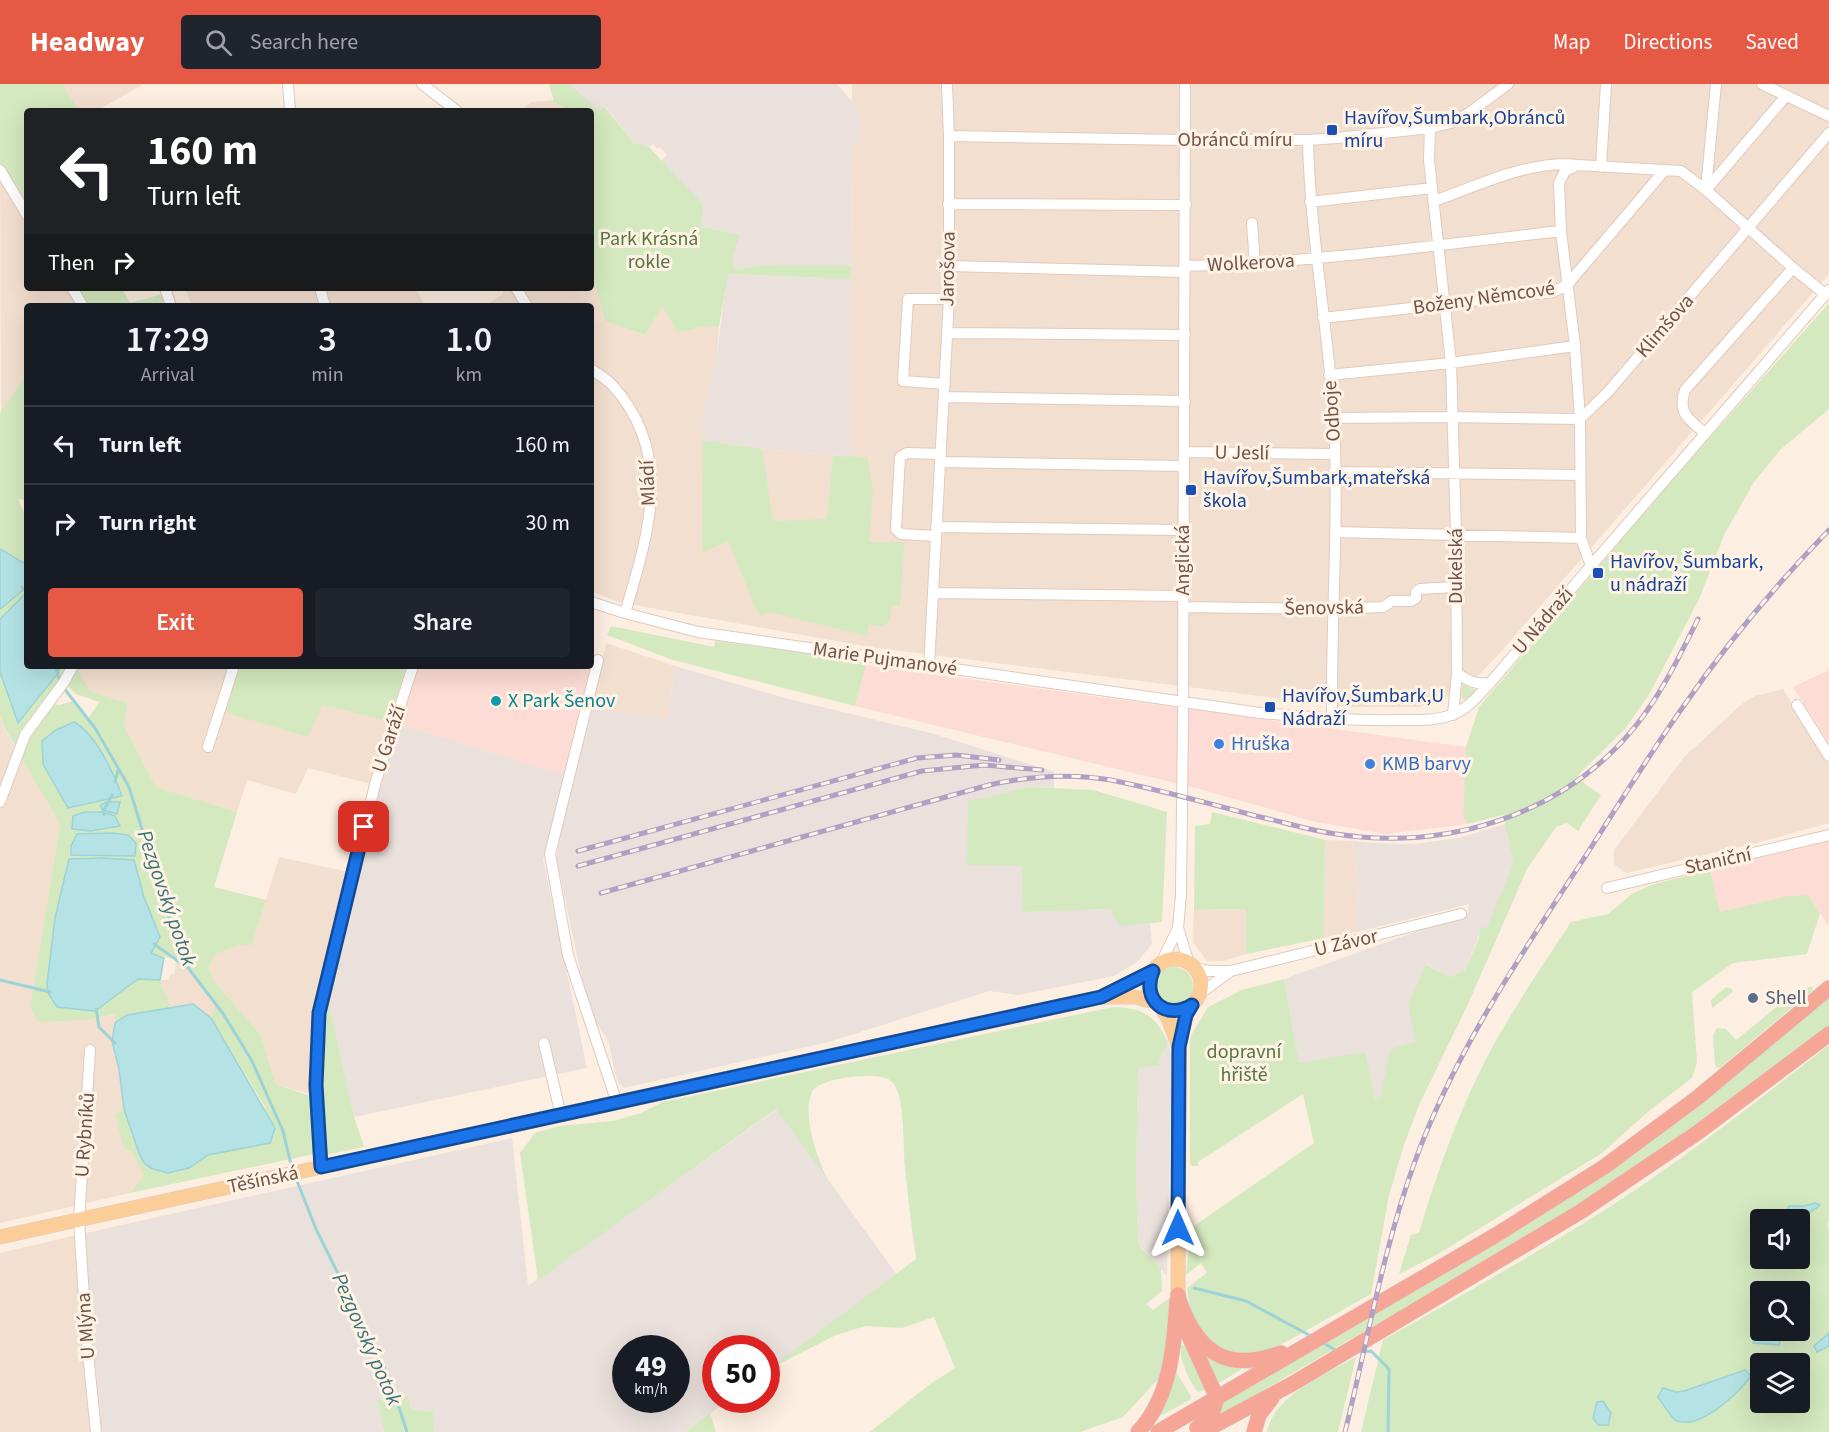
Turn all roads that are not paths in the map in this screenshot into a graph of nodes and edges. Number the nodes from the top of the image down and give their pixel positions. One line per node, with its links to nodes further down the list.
1 (288, 84): 10 (street)
2 (422, 84): 11 (street)
3 (947, 84): 15 (street, Jarošova)
4 (1185, 84): 16 (street, Anglická)
5 (1508, 84): 13 (street, Obránců míru)
6 (1606, 84): 19 (street)
7 (1716, 84): 23 (street)
8 (1762, 84): 9 (street)
9 (1786, 96): 12 (street); 23 (street)
10 (290, 108)
11 (453, 108)
12 (1829, 116)
13 (1430, 128): 17 (street, Obránců míru); 22 (street, Dukelská)
14 (1829, 133): 30 (street, Klimšova)
15 (949, 136): 16 (street, Obránců míru); 26 (street, Jarošova)
16 (1185, 140): 17 (street, Obránců míru); 27 (street, Anglická)
17 (1308, 140): 25 (street, Odboje)
18 (1578, 165): 19 (street); 24 (street); 31 (street)
19 (1601, 167): 21 (street)
20 (0, 170): 28 (street)
21 (1664, 171): 23 (street); 38 (street, Boženy Němcové)
22 (1432, 188): 24 (street, Dukelská); 25 (street)
23 (1706, 190): 30 (street)
24 (1434, 201): 32 (street, Dukelská)
25 (1310, 202): 33 (street, Odboje)
26 (948, 204): 27 (street); 35 (street, Jarošova)
27 (1186, 205): 37 (street, Anglická)
28 (24, 209)
29 (1252, 223): 34 (street)
30 (1749, 228): 36 (street); 54 (street, Klimšova)
31 (1561, 231): 32 (street); 38 (street)
32 (1440, 245): 33 (street); 41 (street, Dukelská)
33 (1316, 259): 34 (street, Wolkerova); 42 (street, Odboje)
34 (1255, 264): 37 (street, Wolkerova)
35 (949, 266): 37 (street, Wolkerova); 40 (street, Jarošova)
36 (1793, 268): 39 (street); 55 (street)
37 (1185, 269): 44 (street, Anglická)
38 (1567, 285): 41 (street, Boženy Němcové); 45 (street)
39 (1827, 292): 55 (street, U Nádraží)
40 (949, 299): 43 (street, Jarošova); 49 (street)
41 (1445, 304): 42 (street, Boženy Němcové); 46 (street, Dukelská)
42 (1323, 318): 48 (street, Odboje)
43 (947, 333): 44 (street); 49 (street, Jarošova)
44 (1185, 335): 51 (street, Anglická)
45 (1575, 346): 46 (street); 54 (street)
46 (1451, 363): 48 (street); 52 (street, Dukelská)
47 (594, 371): 74 (street, Mládí)
48 (1329, 375): 53 (street, Odboje)
49 (945, 384): 50 (street, Jarošova)
50 (945, 397): 51 (street); 58 (street, Jarošova)
51 (1185, 401): 56 (street, Anglická)
52 (1453, 417): 53 (street); 54 (street); 61 (street, Dukelská)
53 (1334, 418): 57 (street, Odboje)
54 (1580, 419): 62 (street)
55 (1705, 433): 68 (street, U Nádraží)
56 (1184, 452): 57 (street, U Jeslí); 59 (street, Anglická)
57 (1335, 454): 60 (street, Odboje)
58 (941, 458): 59 (street); 64 (street, Jarošova); 64 (street)
59 (1184, 466): 63 (street, Anglická)
60 (1334, 472): 61 (street); 65 (street, Odboje)
61 (1454, 473): 62 (street); 66 (street, Dukelská)
62 (1580, 475): 67 (street)
63 (1183, 530): 64 (street); 71 (street, Anglická)
64 (936, 531): 70 (street, Jarošova)
65 (1335, 532): 66 (street); 73 (street, Odboje)
66 (1456, 534): 67 (street); 69 (street, Dukelská)
67 (1581, 538): 68 (street)
68 (1591, 566): 81 (street, U Nádraží)
69 (1455, 587): 73 (street, Šenovská); 80 (street, Dukelská)
70 (934, 593): 71 (street, Šenovská); 76 (street, Jarošova)
71 (1183, 601): 73 (street, Šenovská); 82 (street, Anglická)
72 (594, 603): 74 (street, Marie Pujmanové)
73 (1332, 609): 85 (street, Odboje)
74 (625, 613): 76 (street, Marie Pujmanové)
75 (598, 660): 104 (street)
76 (929, 666): 82 (street, Marie Pujmanové)
77 (71, 669): 88 (street)
78 (233, 669): 86 (street)
79 (412, 669): 106 (street, U Garáží)
80 (1457, 673): 81 (street); 84 (street, Dukelská)
81 (1490, 683): 84 (street, U Nádraží)
82 (1182, 702): 85 (street, U Nádraží); 92 (street, Anglická)
83 (1797, 705): 87 (street)
84 (1453, 715): 85 (street, U Nádraží)
85 (1332, 719)
86 (208, 747)
87 (1829, 756)
88 (0, 802)
89 (1829, 835): 90 (street, Staniční)
90 (1607, 888)
91 (1461, 914): 95 (street, U Závor)
92 (1178, 928): 93 (street, Anglická); 94 (street, Anglická)
93 (1191, 966): 94 (main road); 95 (street, U Závor); 98 (main road)
94 (1157, 967): 97 (main road, Těšínská); 99 (main road)
95 (1231, 971): 98 (street, U Závor)
96 (1829, 988): 110 (highway)
97 (1101, 997): 99 (main road, Těšínská); 104 (main road, Těšínská)
98 (1195, 1000): 99 (main road); 102 (main road)
99 (1158, 1005): 102 (main road)
100 (1829, 1034): 111 (highway)
101 (544, 1043): 105 (street)
102 (1179, 1047): 109 (main road)
103 (90, 1050): 107 (street, U Rybníků)
104 (617, 1103): 105 (main road, Těšínská)
105 (561, 1116): 106 (main road, Těšínská)
106 (321, 1167): 107 (main road, Těšínská)
107 (79, 1220): 108 (main road, Těšínská); 113 (street, U Mlýna)
108 (0, 1238)
109 (1179, 1300): 110 (highway); 112 (highway); 114 (highway)
110 (1312, 1342): 112 (highway)
111 (1292, 1384): 117 (highway); 118 (highway)
112 (1217, 1398): 115 (highway); 116 (highway)
113 (96, 1432)
114 (1138, 1432)
115 (1158, 1432)
116 (1192, 1432)
117 (1202, 1432)
118 (1254, 1432)

